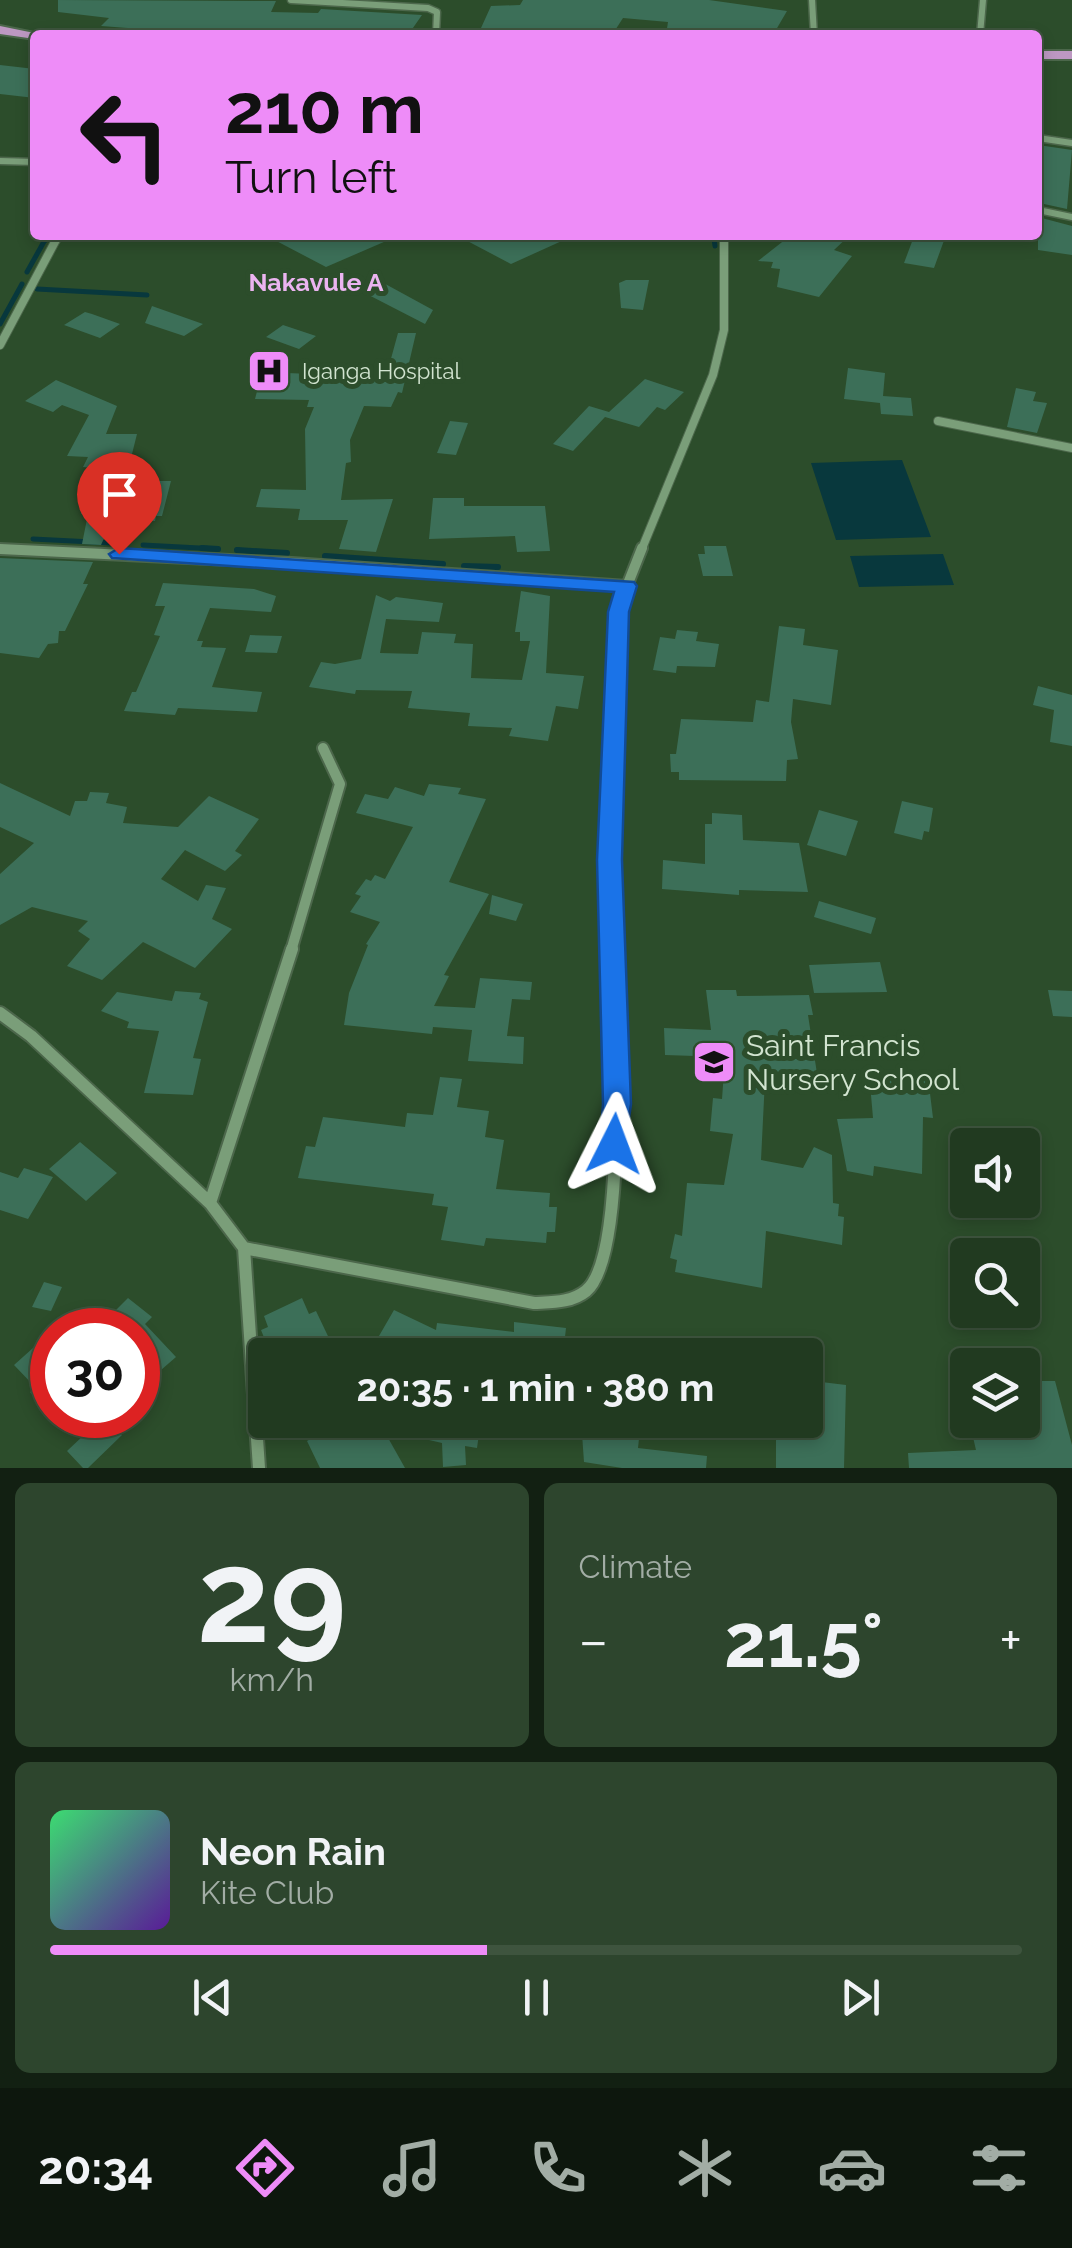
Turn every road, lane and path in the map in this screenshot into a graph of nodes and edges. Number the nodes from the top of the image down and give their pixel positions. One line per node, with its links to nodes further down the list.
1 (291, 0): 5 (street)
2 (812, 0): 6 (street)
3 (983, 0): 7 (street)
4 (0, 30): 8 (main road)
5 (436, 30)
6 (814, 30)
7 (980, 30)
8 (30, 34)
9 (1072, 54): 10 (main road)
10 (1042, 55)
11 (1042, 139): 12 (street)
12 (1072, 143)
13 (0, 161): 14 (street)
14 (30, 162)
15 (1042, 211): 16 (street)
16 (1072, 217)
17 (56, 240): 19 (street)
18 (724, 240): 23 (street)
19 (0, 345)
20 (938, 421): 21 (street)
21 (1072, 448)
22 (0, 549): 23 (street)
23 (626, 586): 27 (street)
24 (323, 748): 26 (street)
25 (0, 1013): 26 (street)
26 (210, 1204): 27 (street)
27 (244, 1248): 28 (street)
28 (259, 1468)

